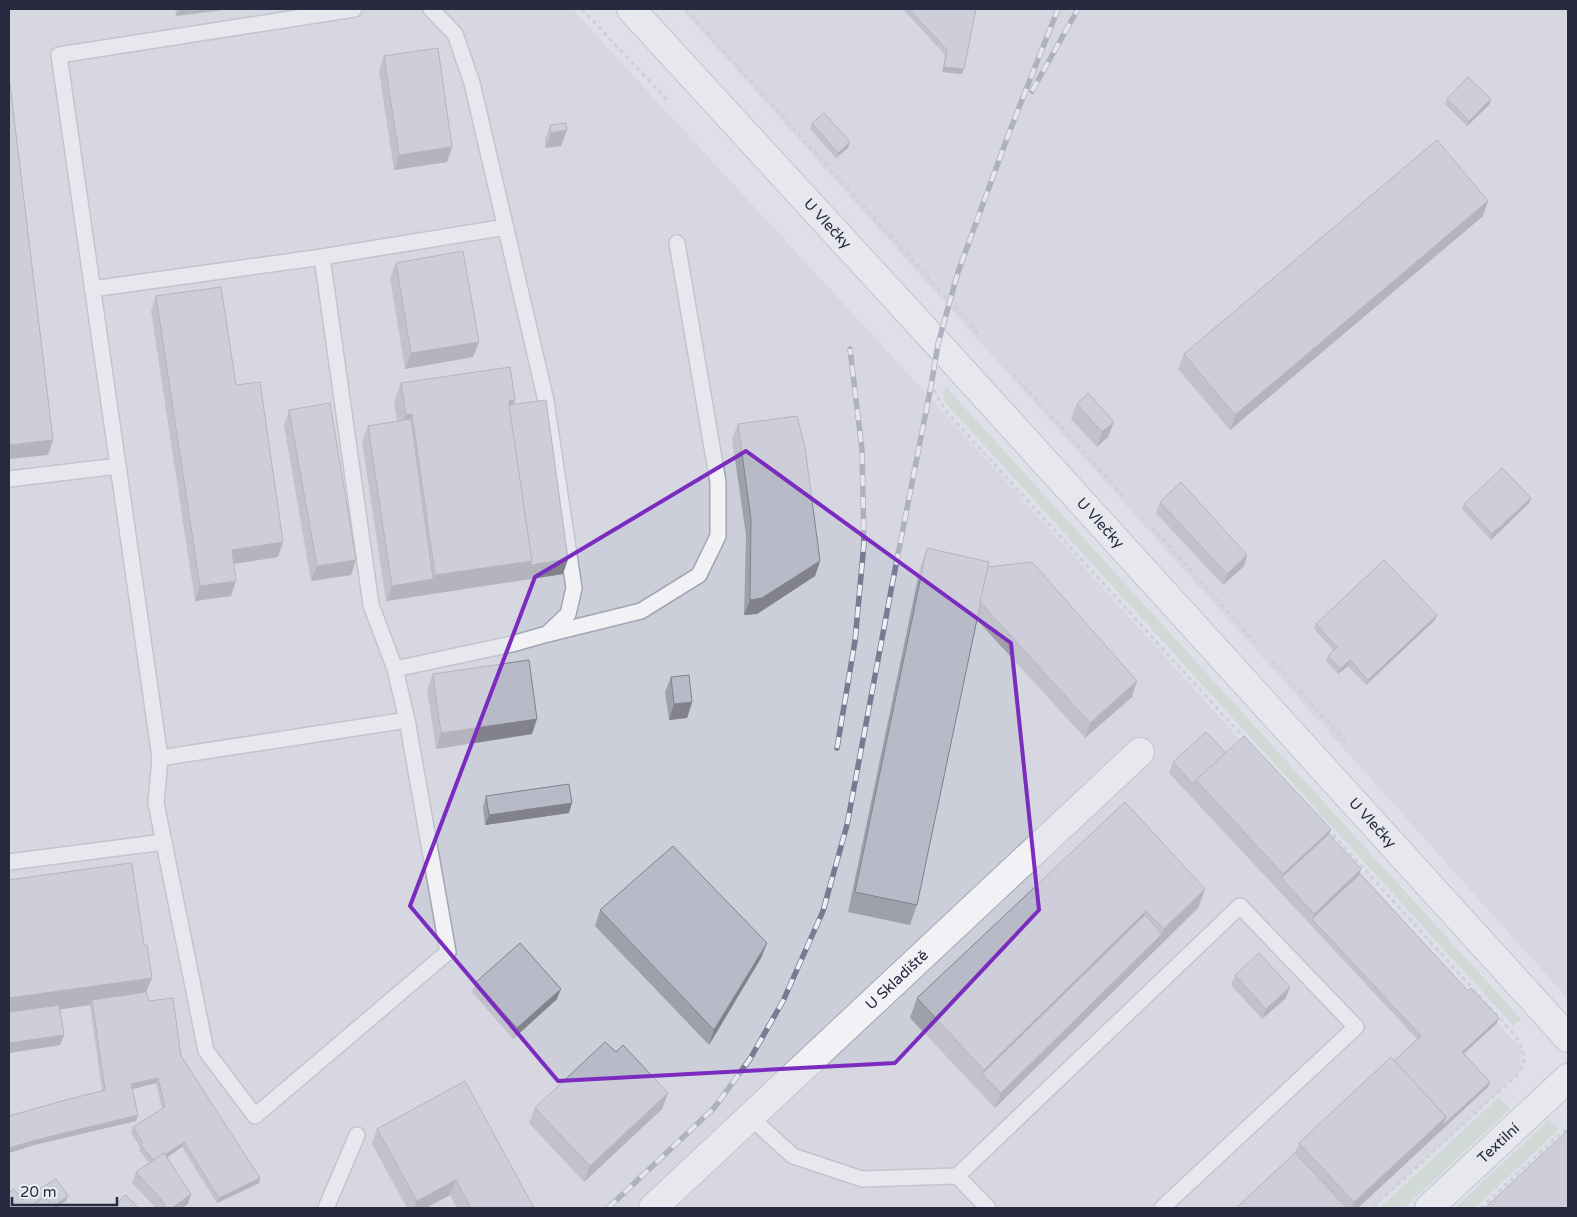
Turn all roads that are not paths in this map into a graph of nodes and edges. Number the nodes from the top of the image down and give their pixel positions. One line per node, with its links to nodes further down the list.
1 (354, 9): 7 (lane)
2 (431, 9): 4 (lane)
3 (631, 9): 17 (street, U Vlečky)
4 (506, 227): 6 (lane); 10 (lane)
5 (677, 243): 10 (lane)
6 (322, 257): 7 (lane); 11 (lane)
7 (92, 289): 8 (lane)
8 (118, 466): 9 (lane); 14 (lane)
9 (9, 479)
10 (546, 634): 11 (lane)
11 (395, 668): 12 (lane)
12 (407, 720): 14 (lane); 15 (lane)
13 (1140, 752): 19 (street, U Skladiště)
14 (160, 758): 15 (lane)
15 (164, 842): 16 (lane)
16 (9, 862)
17 (1568, 1038)
18 (1568, 1078): 26 (street, Textilní)
19 (750, 1117): 21 (lane); 23 (street, U Skladiště)
20 (357, 1135): 22 (lane)
21 (957, 1176): 24 (lane); 25 (lane)
22 (326, 1208)
23 (653, 1208)
24 (988, 1208)
25 (1162, 1208)
26 (1429, 1208)

